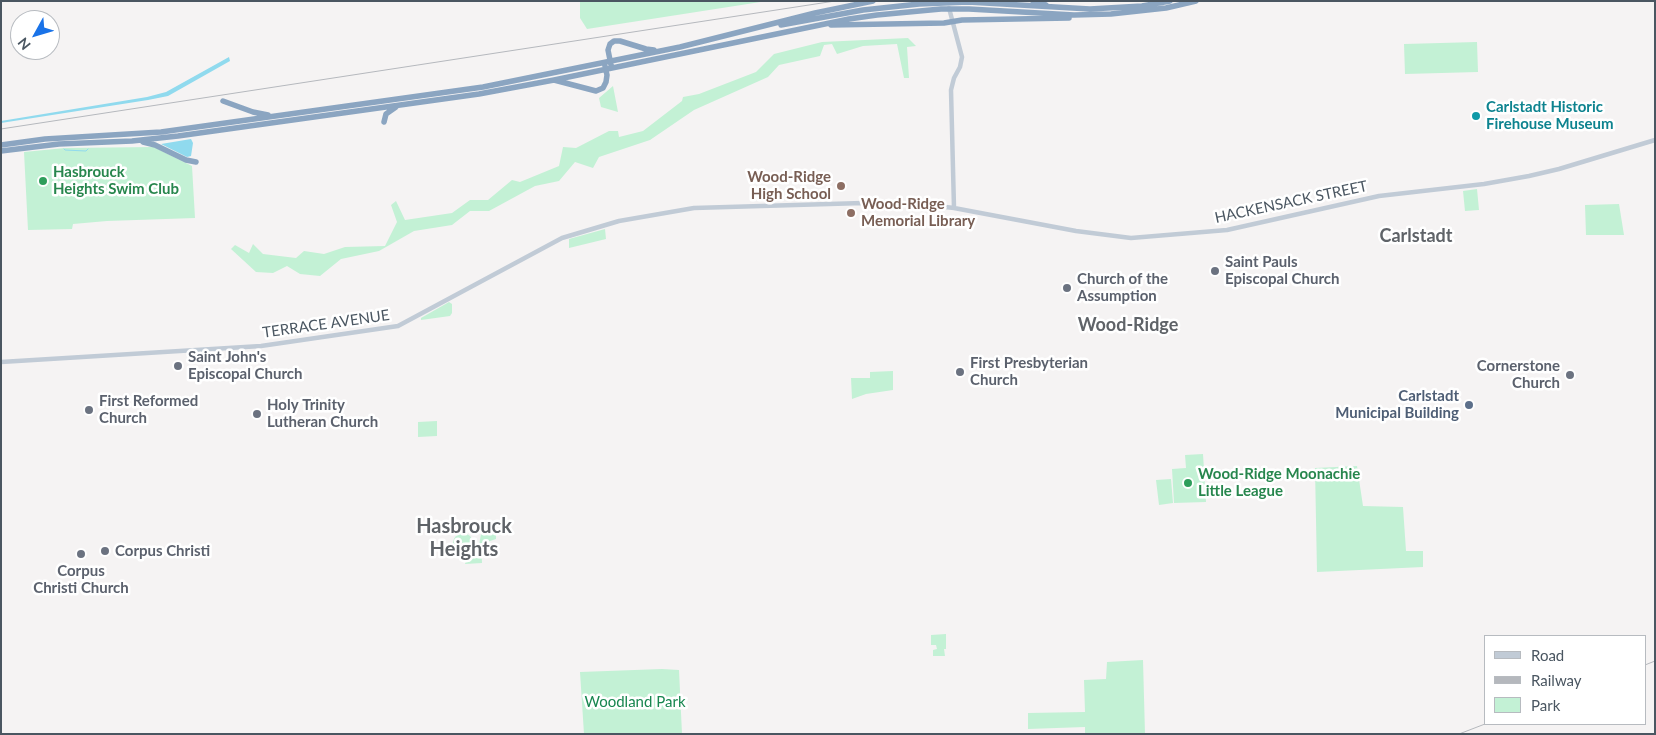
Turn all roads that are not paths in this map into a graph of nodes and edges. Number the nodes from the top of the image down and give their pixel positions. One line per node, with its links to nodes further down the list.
1 (873, 1): 10 (highway)
2 (948, 1): 8 (main road)
3 (1033, 1): 6 (highway)
4 (1170, 1): 6 (highway)
5 (1196, 1): 7 (highway)
6 (1063, 9): 10 (highway)
7 (1110, 14): 8 (highway); 9 (highway)
8 (953, 21): 9 (highway); 24 (main road)
9 (825, 24): 12 (highway)
10 (730, 35): 11 (highway)
11 (658, 51): 12 (highway); 12 (highway)
12 (608, 65): 13 (highway); 13 (highway); 17 (highway)
13 (554, 80): 15 (highway)
14 (223, 101): 17 (highway)
15 (402, 105): 16 (highway); 16 (highway)
16 (363, 110): 18 (highway)
17 (301, 113): 20 (highway)
18 (132, 140): 21 (highway); 22 (highway)
19 (1655, 140): 24 (main road, HACKENSACK STREET)
20 (1, 145)
21 (1, 151)
22 (196, 162)
23 (690, 208): 24 (main road, HACKENSACK STREET); 25 (main road, TERRACE AVENUE)
24 (954, 208)
25 (1, 362)

